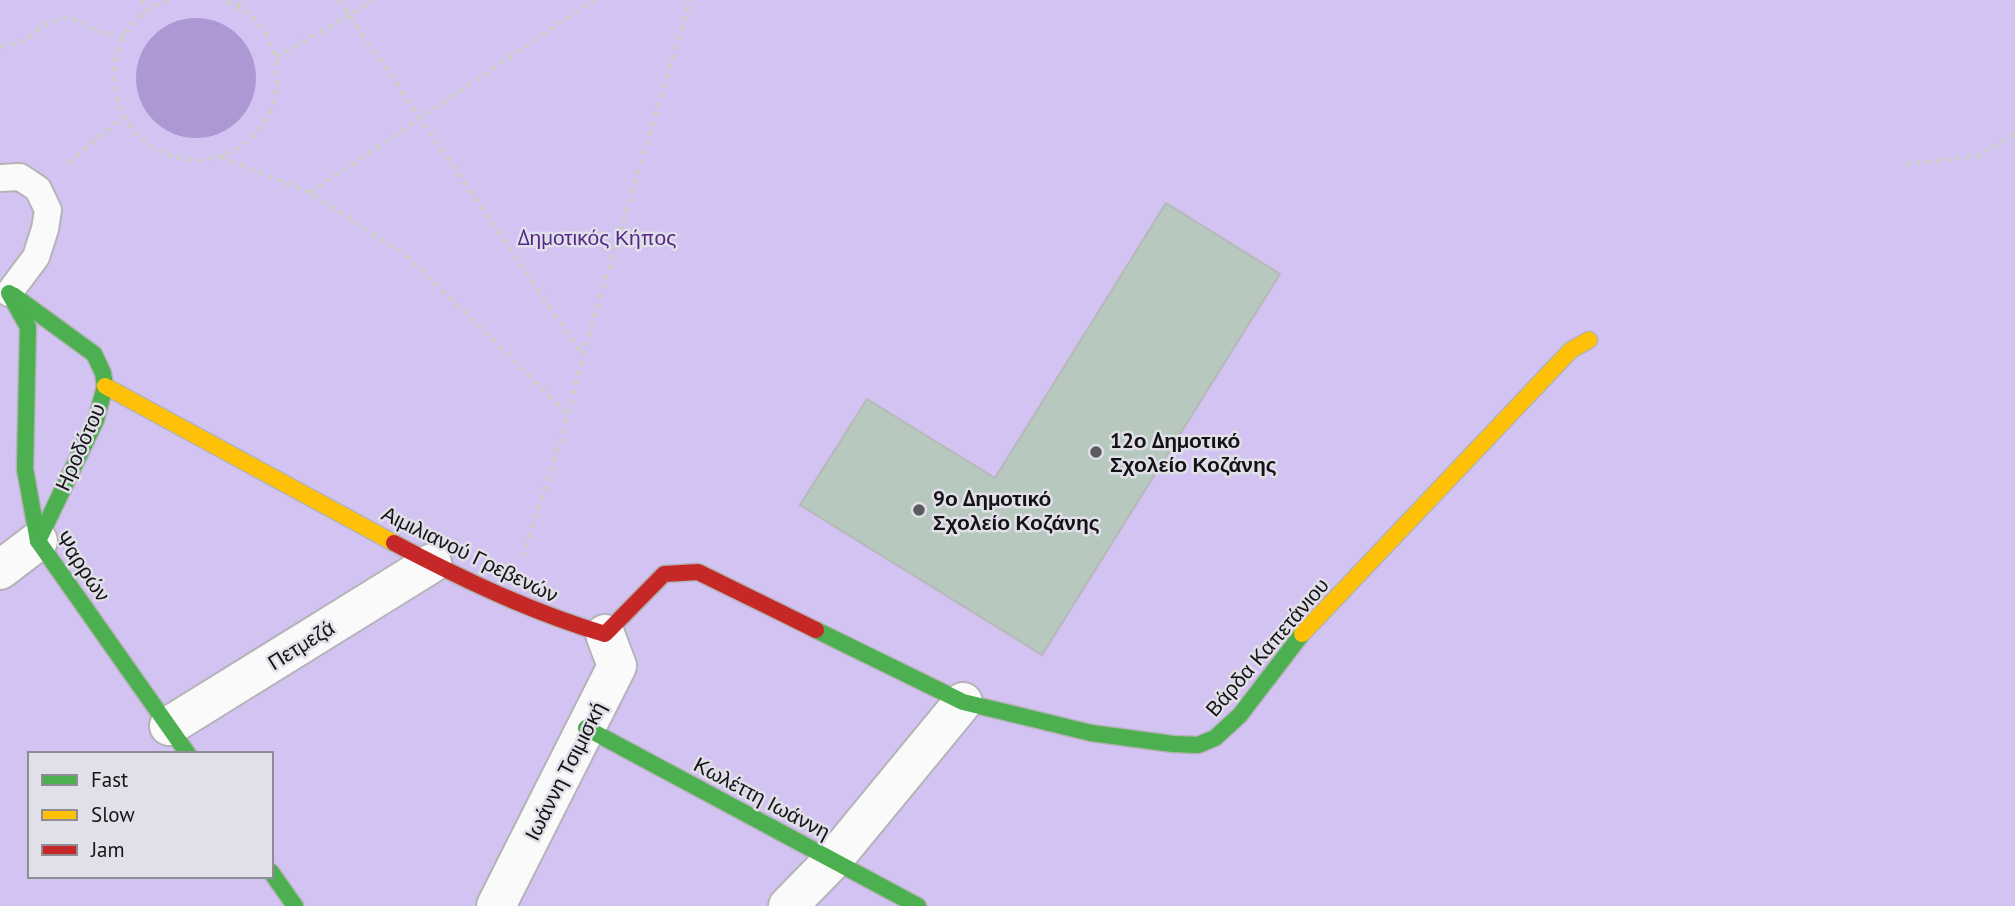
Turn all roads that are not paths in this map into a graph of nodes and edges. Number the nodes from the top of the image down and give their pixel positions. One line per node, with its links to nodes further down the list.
1 (0, 178): 2 (lane)
2 (5, 289): 4 (street); 5 (street, Ψαρρών)
3 (1590, 340): 9 (street, Βάρδα Καπετάνιου)
4 (105, 386): 5 (street, Ηροδότου); 6 (street, Αιμιλιανού Γρεβενών)
5 (38, 541): 7 (street, Ηροδότου); 11 (street, Ψαρρών)
6 (432, 563): 8 (street, Αιμιλιανού Γρεβενών); 11 (street, Πετμεζά)
7 (0, 570)
8 (605, 634): 9 (street); 10 (street, Ιωάννη Τσιμισκή)
9 (962, 702): 12 (street)
10 (586, 728): 12 (street, Κωλέττη Ιωάννη); 15 (street, Ιωάννη Τσιμισκή)
11 (178, 740)
12 (833, 860): 16 (street); 17 (street, Κωλέττη Ιωάννη)
13 (273, 875): 14 (street)
14 (295, 906)
15 (496, 906)
16 (788, 906)
17 (918, 906)

